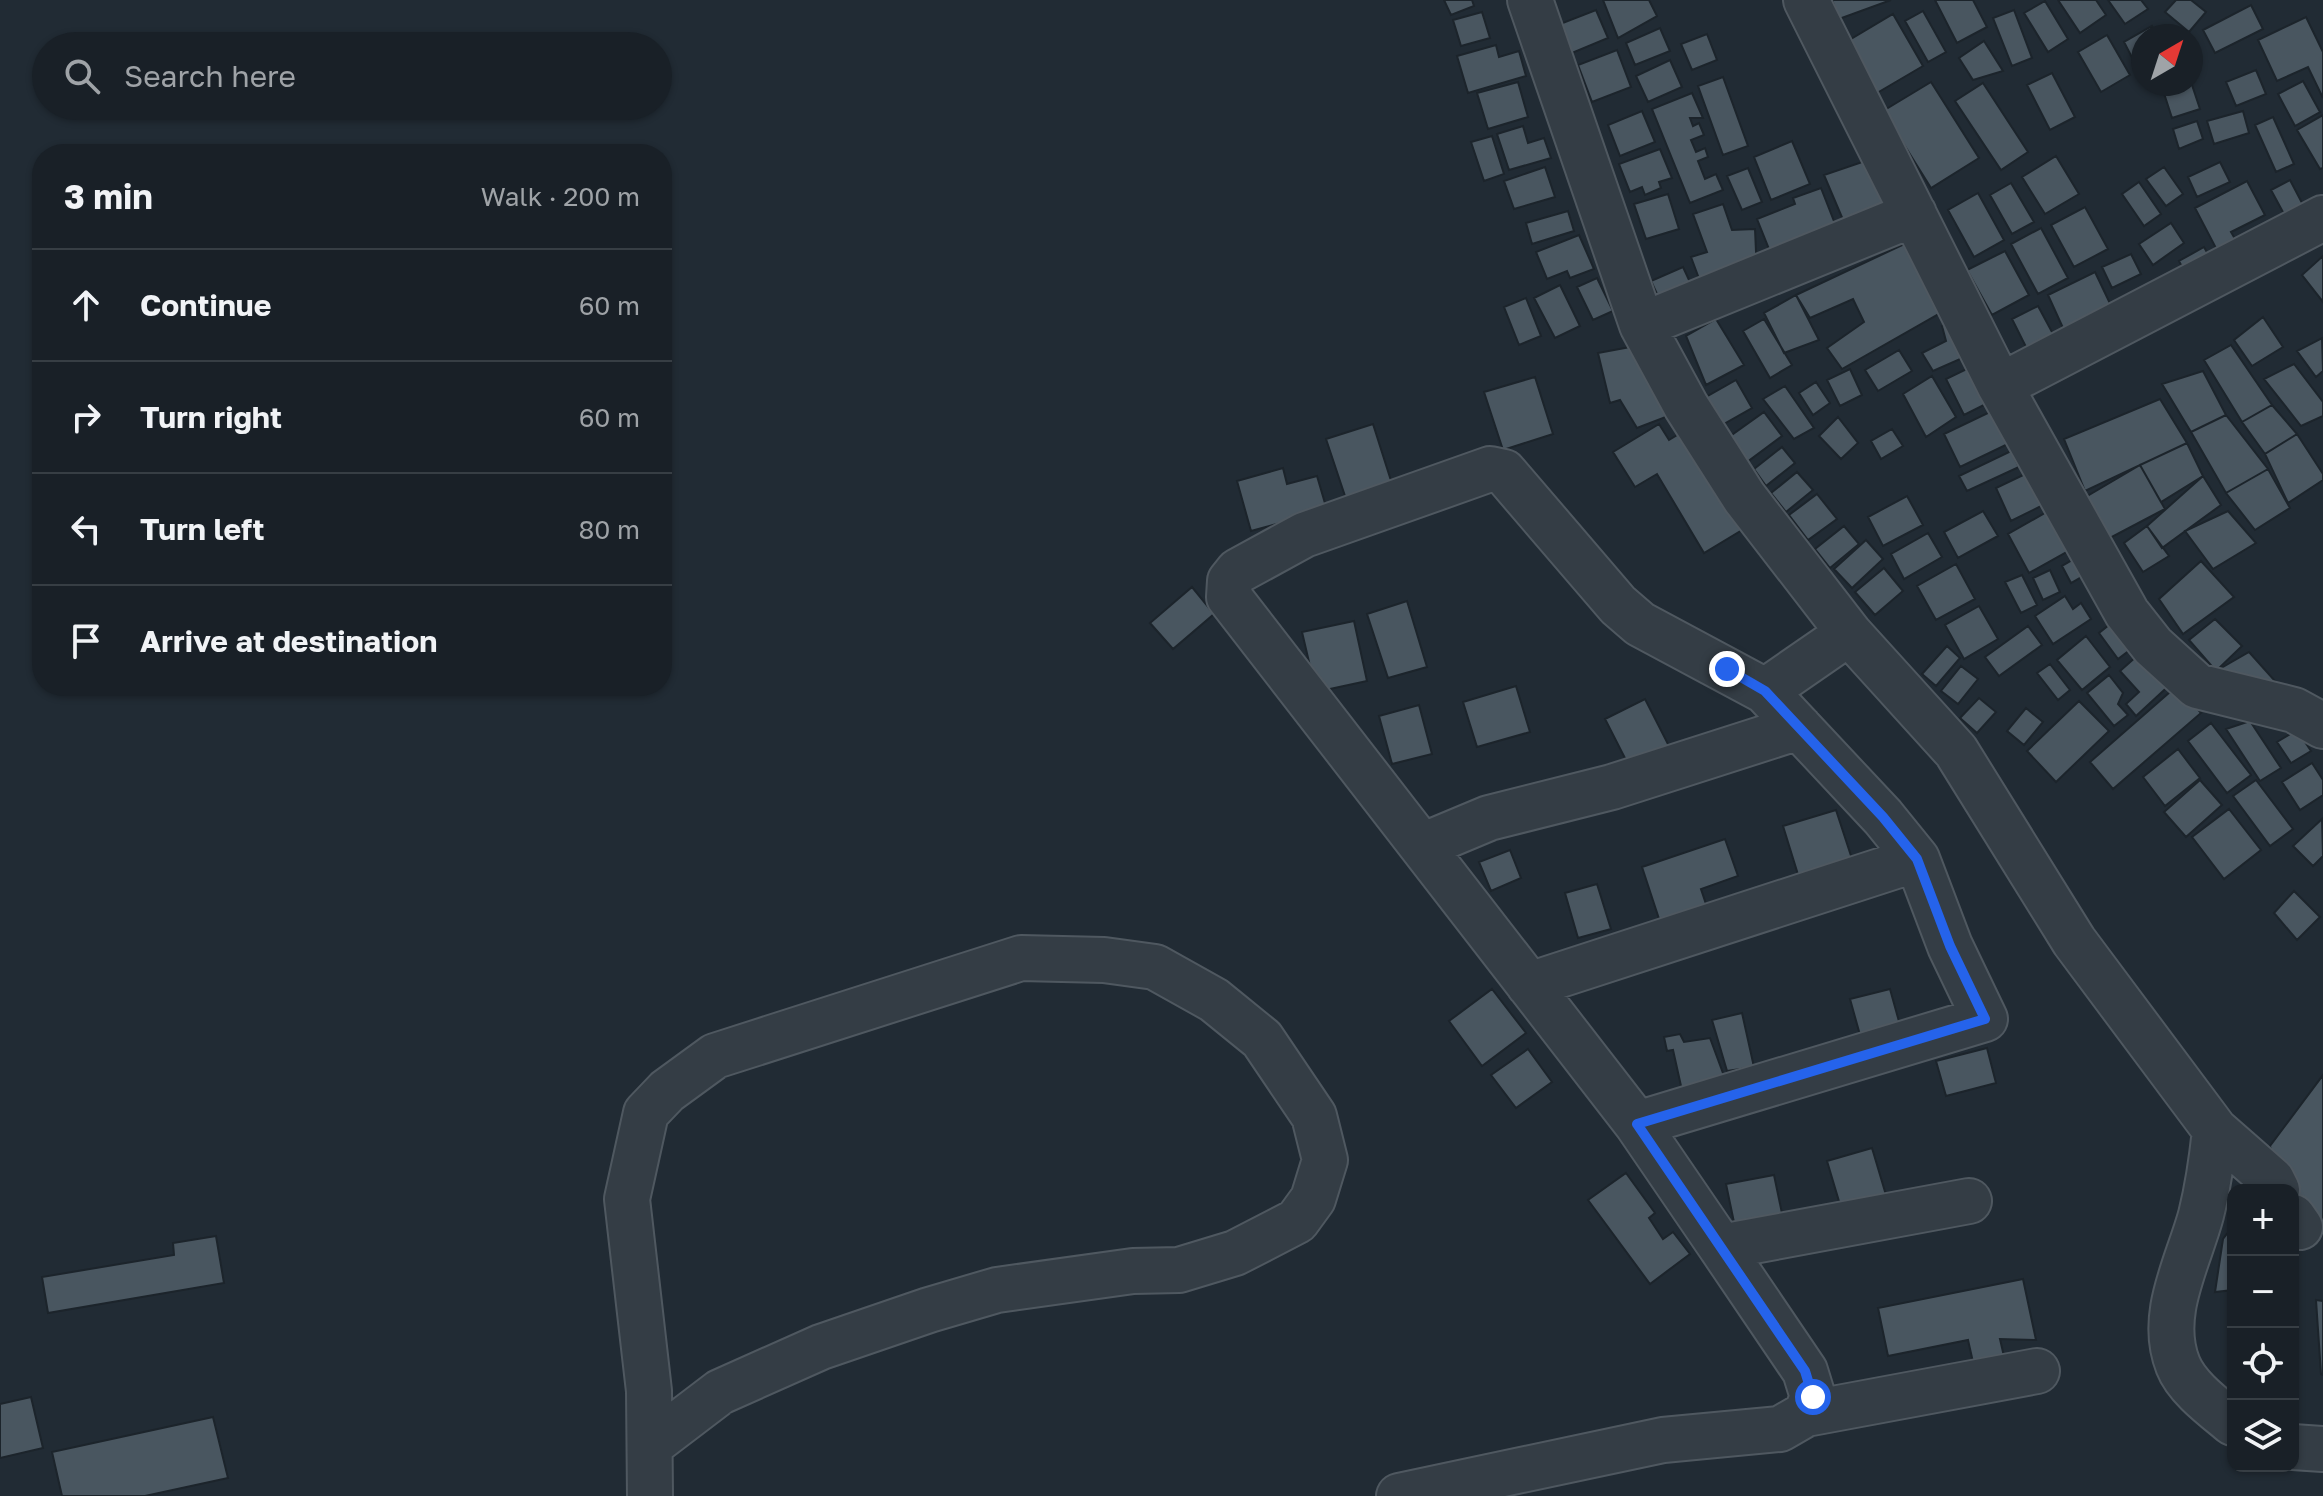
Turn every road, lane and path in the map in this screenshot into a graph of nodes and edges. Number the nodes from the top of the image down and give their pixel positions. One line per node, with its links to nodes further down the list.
1 (1530, 0): 5 (street)
2 (1806, 0): 3 (street)
3 (1914, 214): 5 (street); 6 (street)
4 (2323, 218): 6 (street)
5 (1642, 325): 7 (street)
6 (2000, 386): 9 (street)
7 (1849, 633): 8 (street); 15 (street)
8 (1765, 691): 10 (street); 11 (street)
9 (2323, 726)
10 (1799, 727): 11 (street); 12 (street)
11 (1422, 846): 13 (street)
12 (1917, 859): 13 (street); 14 (street)
13 (1529, 985): 14 (street)
14 (1637, 1124): 18 (street)
15 (2215, 1130): 16 (street); 21 (street)
16 (2274, 1184)
17 (1969, 1201): 18 (street)
18 (1721, 1247): 20 (street)
19 (2037, 1371): 20 (street)
20 (1806, 1414): 26 (street)
21 (2227, 1418)
22 (653, 1443): 22 (street); 25 (street)
23 (2299, 1447): 24 (street)
24 (2323, 1449)
25 (650, 1496)
26 (1399, 1496)

